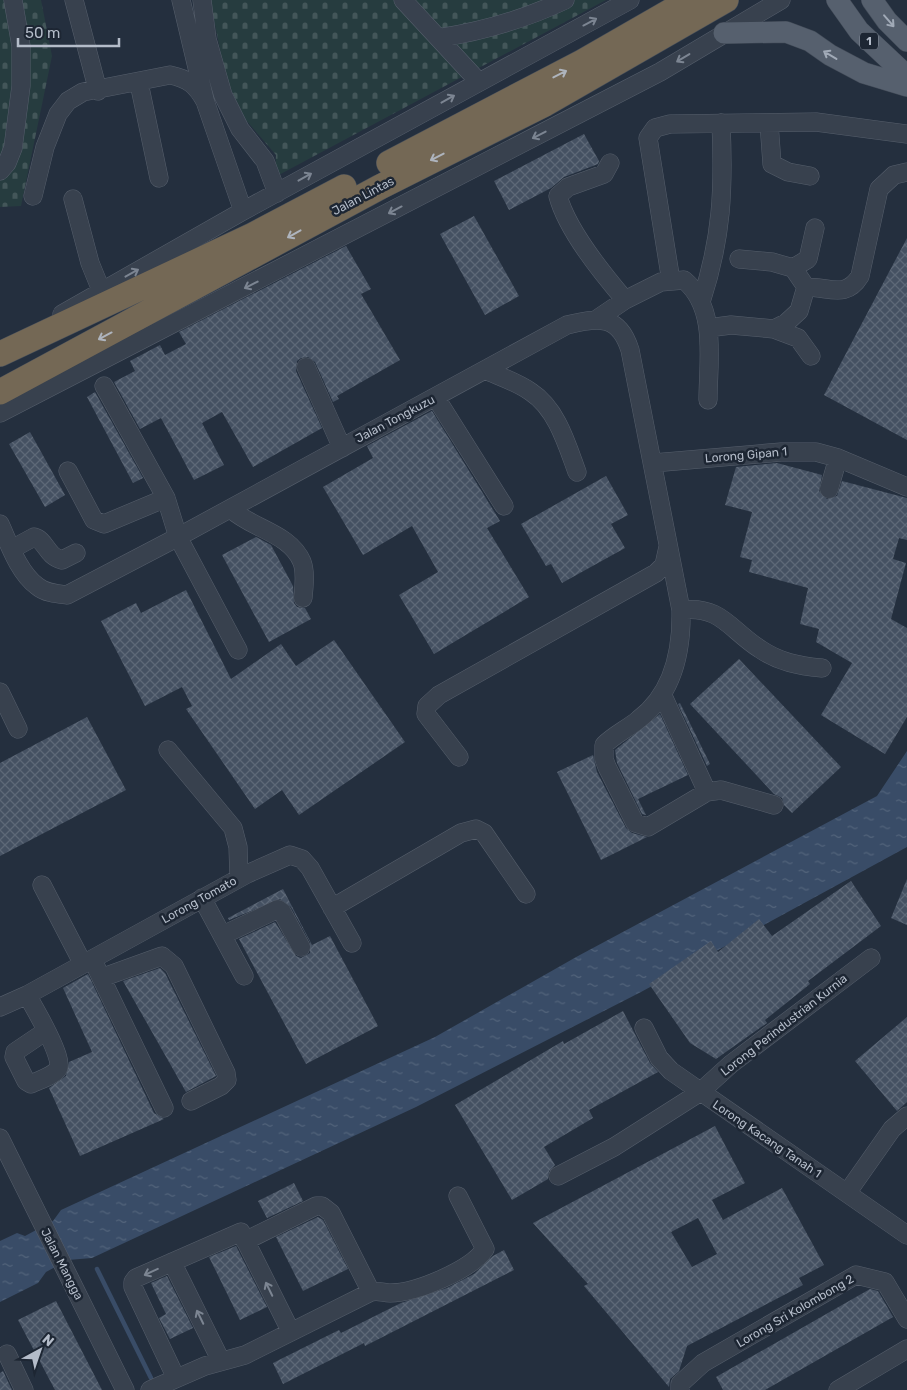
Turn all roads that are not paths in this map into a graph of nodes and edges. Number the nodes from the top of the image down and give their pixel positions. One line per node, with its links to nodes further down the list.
1 (13, 0): 29 (street)
2 (74, 0): 22 (street)
3 (181, 0): 24 (street)
4 (202, 0): 33 (street)
5 (403, 0): 14 (street)
6 (565, 0): 14 (street)
7 (630, 0): 19 (street, one-way to 7)
8 (690, 0): 16 (highway, Jalan Lintas)
9 (727, 0): 13 (street); 16 (highway, Jalan Lintas)
10 (781, 0): 13 (street)
11 (837, 0): 18 (main road, 1)
12 (872, 0): 15 (main road, 1, one-way to 15)
13 (720, 36): 17 (main road, one-way to 13); 56 (street, one-way to 56)
14 (439, 38): 19 (street)
15 (907, 41)
16 (586, 70): 48 (highway, Jalan Lintas, one-way to 16); 53 (highway, Jalan Lintas, one-way to 53)
17 (864, 73): 21 (main road); 23 (street)
18 (907, 76)
19 (480, 82): 33 (street, one-way to 19)
20 (139, 83): 22 (street); 24 (street); 32 (street)
21 (907, 86)
22 (98, 91): 34 (street)
23 (907, 94)
24 (206, 101): 36 (street)
25 (721, 123): 26 (street); 40 (street); 44 (street)
26 (769, 123): 27 (street); 31 (street)
27 (907, 134)
28 (610, 163): 43 (street)
29 (0, 171)
30 (907, 172): 41 (street)
31 (810, 176)
32 (159, 178)
33 (277, 193): 36 (street)
34 (33, 196)
35 (73, 199): 42 (street)
36 (243, 211): 42 (street, one-way to 36)
37 (815, 228): 39 (street)
38 (738, 258): 39 (street)
39 (793, 268): 41 (street)
40 (671, 281): 43 (street); 44 (street)
41 (806, 287): 47 (street)
42 (101, 290): 48 (street)
43 (625, 300): 45 (street)
44 (702, 302): 46 (street)
45 (597, 319): 51 (street, Jalan Tongkuzu); 59 (street)
46 (708, 328): 47 (street); 55 (street)
47 (774, 329): 49 (street)
48 (0, 353)
49 (811, 356)
50 (306, 367): 57 (street)
51 (485, 370): 54 (street, Jalan Tongkuzu); 61 (street)
52 (104, 386): 64 (street)
53 (0, 392)
54 (436, 398): 57 (street, Jalan Tongkuzu); 65 (street)
55 (708, 400)
56 (0, 413)
57 (342, 448): 66 (street, Jalan Tongkuzu)
58 (838, 458): 59 (street, Lorong Gipan 1); 62 (street, Lorong Gipan 1); 63 (street)
59 (653, 463): 69 (street)
60 (68, 471): 64 (street)
61 (577, 472)
62 (907, 487)
63 (829, 489)
64 (166, 498): 68 (street)
65 (504, 506)
66 (231, 509): 68 (street, Jalan Tongkuzu); 72 (street)
67 (0, 524): 70 (street, Jalan Tongkuzu)
68 (178, 537): 70 (street, Jalan Tongkuzu); 74 (street)
69 (668, 546): 73 (street); 80 (street)
70 (12, 548): 71 (street)
71 (76, 553)
72 (304, 598)
73 (681, 610): 75 (street); 77 (street)
74 (238, 650)
75 (822, 668)
76 (0, 692): 78 (street)
77 (662, 696): 81 (street); 81 (street)
78 (18, 729)
79 (168, 750): 83 (street)
80 (459, 757)
81 (707, 792): 82 (street)
82 (774, 805)
83 (239, 878): 86 (street, Lorong Tomato); 87 (street, Lorong Tomato)
84 (42, 885): 92 (street)
85 (526, 894): 87 (street)
86 (202, 898): 88 (street); 92 (street, Lorong Tomato)
87 (332, 908): 89 (street, Lorong Tomato)
88 (223, 935): 90 (street); 93 (street)
89 (352, 944)
90 (301, 947)
91 (871, 958): 99 (street, Lorong Perindustrian Kurnia)
92 (87, 962): 94 (street); 95 (street, Lorong Tomato)
93 (244, 976)
94 (101, 978): 100 (street); 101 (street)
95 (13, 1001): 96 (street, Lorong Tomato); 98 (street)
96 (0, 1014)
97 (644, 1028): 99 (street, Lorong Kacang Tanah 1)
98 (46, 1032)
99 (699, 1093): 105 (street, Lorong Perindustrian Kurnia); 106 (street, Lorong Kacang Tanah 1)
100 (191, 1101)
101 (164, 1108)
102 (907, 1116): 106 (street)
103 (0, 1138): 108 (street, Jalan Mangga)
104 (0, 1159): 108 (street, Jalan Mangga)
105 (558, 1176)
106 (847, 1193): 109 (street, Lorong Kacang Tanah 1)
107 (458, 1196): 112 (street)
108 (26, 1202): 113 (street, Jalan Mangga)
109 (907, 1235)
110 (245, 1241): 111 (street); 112 (street); 115 (street, one-way to 110)
111 (172, 1262): 118 (street, one-way to 111); 119 (street, one-way to 119)
112 (371, 1292): 115 (street)
113 (71, 1293): 121 (street, Jalan Mangga); 122 (street, Jalan Mangga)
114 (907, 1319): 124 (street, Lorong Sri Kolombong 2)
115 (291, 1332): 118 (street)
116 (907, 1349): 125 (street)
117 (7, 1354): 120 (street)
118 (221, 1361): 119 (street)
119 (176, 1378): 123 (street)
120 (24, 1390)
121 (115, 1390)
122 (125, 1390)
123 (150, 1390)
124 (680, 1390)
125 (838, 1390)

